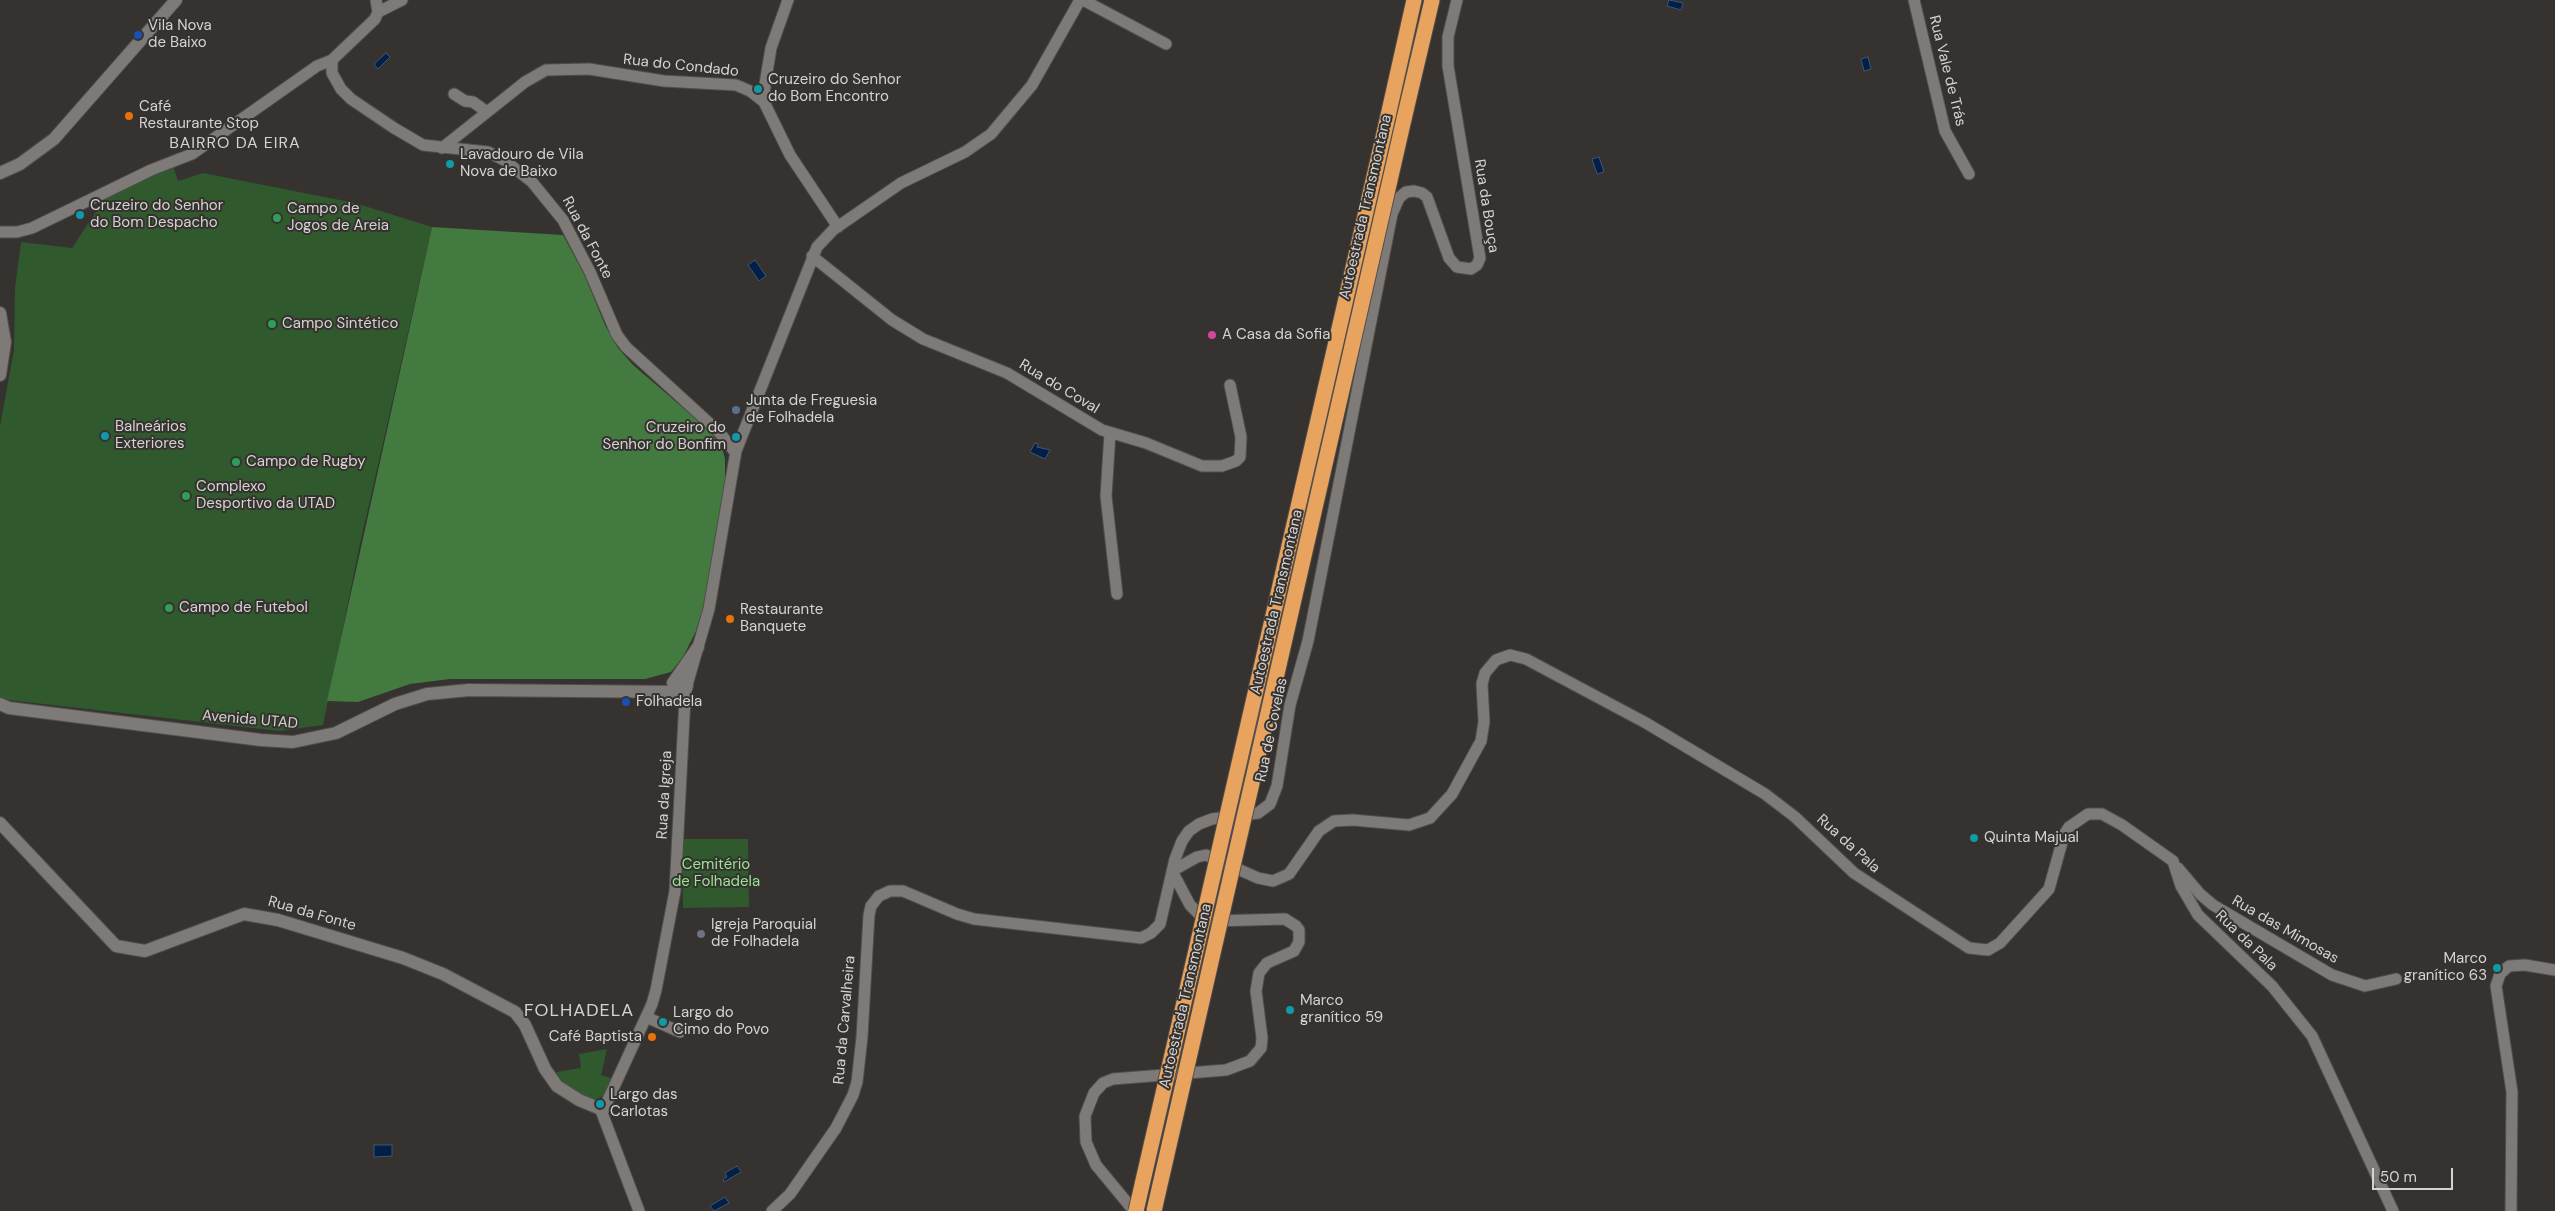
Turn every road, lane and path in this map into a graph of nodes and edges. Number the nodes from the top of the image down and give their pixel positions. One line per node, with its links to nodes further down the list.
1 (176, 0): 19 (street)
2 (376, 0): 10 (street)
3 (402, 0): 10 (street)
4 (788, 0): 13 (street)
5 (1082, 0): 11 (street); 24 (street)
6 (1414, 0): 48 (highway, Autoestrada Transmontana, bridge)
7 (1432, 0): 49 (highway, Autoestrada Transmontana, bridge)
8 (1457, 0): 23 (street, Rua da Bouça)
9 (1914, 0): 22 (street, Rua Vale de Trás)
10 (378, 12): 12 (street)
11 (1166, 44)
12 (332, 60): 18 (street, Rua da Fonte); 25 (street)
13 (767, 70): 14 (street); 16 (street)
14 (741, 86): 16 (street, Rua do Condado); 17 (street, Rua do Condado)
15 (454, 94): 17 (street)
16 (764, 102): 24 (street, Rua do Condado)
17 (486, 112): 18 (street, Rua do Condado)
18 (442, 148): 31 (street, Rua da Fonte)
19 (26, 158): 20 (street); 21 (street)
20 (0, 166)
21 (0, 173)
22 (1969, 174)
23 (1392, 218): 39 (street, Rua de Covelas)
24 (838, 227): 26 (street)
25 (0, 232)
26 (812, 256): 30 (street, Rua do Coval); 31 (street)
27 (0, 313): 28 (street)
28 (0, 375)
29 (1230, 385): 30 (street, Rua do Coval)
30 (1110, 433): 32 (street)
31 (735, 452): 33 (street)
32 (1116, 594)
33 (698, 647): 34 (street)
34 (682, 686): 35 (street); 36 (street, Avenida UTAD)
35 (685, 706): 43 (street, Rua da Igreja)
36 (3, 707)
37 (0, 823): 45 (street, Rua da Fonte)
38 (2176, 865): 39 (street, Rua da Pala); 42 (street, Rua das Mimosas); 50 (street, Rua da Pala)
39 (1172, 871): 40 (street, Rua de Covelas); 48 (street)
40 (868, 926): 47 (street, Rua da Carvalheira)
41 (2555, 970): 51 (street)
42 (2396, 979)
43 (646, 1017): 44 (street); 45 (street)
44 (680, 1032)
45 (603, 1110): 46 (street)
46 (639, 1211)
47 (772, 1211)
48 (1135, 1211)
49 (1154, 1211)
50 (2393, 1211)
51 (2511, 1211)

